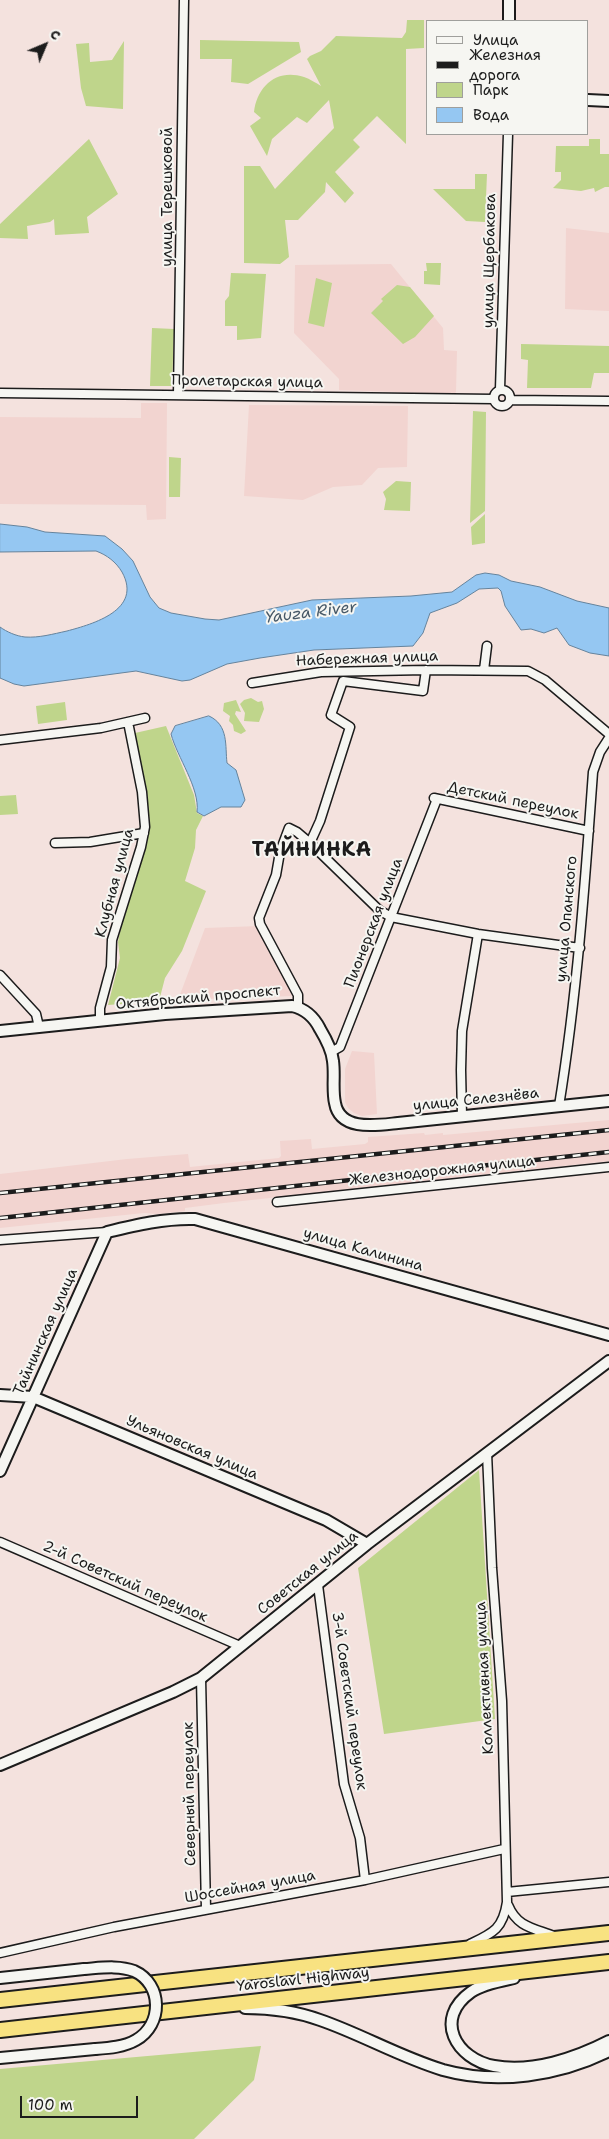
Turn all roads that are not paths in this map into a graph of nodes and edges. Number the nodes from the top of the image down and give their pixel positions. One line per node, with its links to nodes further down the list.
1 (184, 0): 9 (street, улица Терешковой)
2 (509, 0): 3 (street)
3 (509, 20)
4 (589, 100): 5 (street)
5 (609, 100)
6 (508, 135): 7 (street, улица Щербакова)
7 (500, 389): 10 (street); 11 (street)
8 (0, 392): 9 (street, Пролетарская улица)
9 (178, 395): 10 (street, Пролетарская улица)
10 (494, 399): 11 (street)
11 (510, 400): 12 (street)
12 (609, 401)
13 (487, 646): 15 (street)
14 (426, 670): 15 (street, Набережная улица); 16 (street, Набережная улица); 26 (street)
15 (484, 670): 19 (street, Набережная улица)
16 (252, 683)
17 (145, 718): 18 (street)
18 (128, 722): 21 (street); 24 (street, Клубная улица)
19 (609, 734)
20 (609, 738): 23 (street, улица Опанского)
21 (0, 740)
22 (435, 798): 23 (street, Детский переулок); 27 (street, Пионерская улица)
23 (589, 831): 29 (street, улица Опанского)
24 (144, 833): 25 (street); 32 (street, Клубная улица)
25 (54, 843)
26 (310, 843): 27 (street); 31 (street)
27 (390, 917): 28 (street); 35 (street, Пионерская улица)
28 (478, 934): 29 (street); 38 (street)
29 (580, 948): 37 (street, улица Опанского)
30 (0, 976): 33 (street)
31 (298, 1007): 32 (street, Октябрьский проспект); 35 (street, Октябрьский проспект)
32 (100, 1021): 33 (street, Октябрьский проспект)
33 (39, 1027): 34 (street, Октябрьский проспект)
34 (0, 1031)
35 (331, 1052): 39 (street, Октябрьский проспект)
36 (609, 1101): 37 (street, улица Селезнёва)
37 (559, 1106): 38 (street, улица Селезнёва)
38 (462, 1116): 39 (street, улица Селезнёва)
39 (348, 1120)
40 (609, 1167): 41 (street, Железнодорожная улица)
41 (278, 1202)
42 (106, 1232): 43 (street); 44 (street, улица Калинина); 47 (street, Тайнинская улица)
43 (0, 1240)
44 (609, 1335)
45 (609, 1361): 48 (street, Советская улица)
46 (0, 1395): 47 (street, Ульяновская улица)
47 (33, 1397): 49 (street, Тайнинская улица); 51 (street, Ульяновская улица)
48 (487, 1453): 51 (street, Советская улица); 56 (street, Коллективная улица)
49 (0, 1471)
50 (0, 1542): 53 (street, 2-й Советский переулок)
51 (368, 1544): 52 (street, Советская улица)
52 (318, 1584): 53 (street, Советская улица); 57 (street, 3-й Советский переулок)
53 (240, 1646): 54 (street, Советская улица)
54 (201, 1678): 55 (street, Советская улица); 61 (street, Северный переулок)
55 (0, 1765)
56 (504, 1849): 57 (street, Шоссейная улица); 59 (street, Коллективная улица)
57 (365, 1880): 61 (street, Шоссейная улица)
58 (609, 1882): 59 (street)
59 (507, 1892): 60 (street, Коллективная улица)
60 (507, 1902): 63 (street); 64 (street, Коллективная улица)
61 (206, 1909): 65 (street, Шоссейная улица)
62 (609, 1933): 63 (highway, Yaroslavl Highway)
63 (560, 1938): 64 (highway, Yaroslavl Highway)
64 (459, 1950): 69 (highway, Yaroslavl Highway)
65 (0, 1953)
66 (609, 1962): 67 (highway, Yaroslavl Highway)
67 (542, 1969): 70 (highway, Yaroslavl Highway); 72 (street)
68 (0, 1978): 74 (street, bridge)
69 (0, 2000)
70 (206, 2007): 71 (highway, Yaroslavl Highway); 73 (street)
71 (0, 2030)
72 (609, 2041)
73 (609, 2051)
74 (0, 2058)

